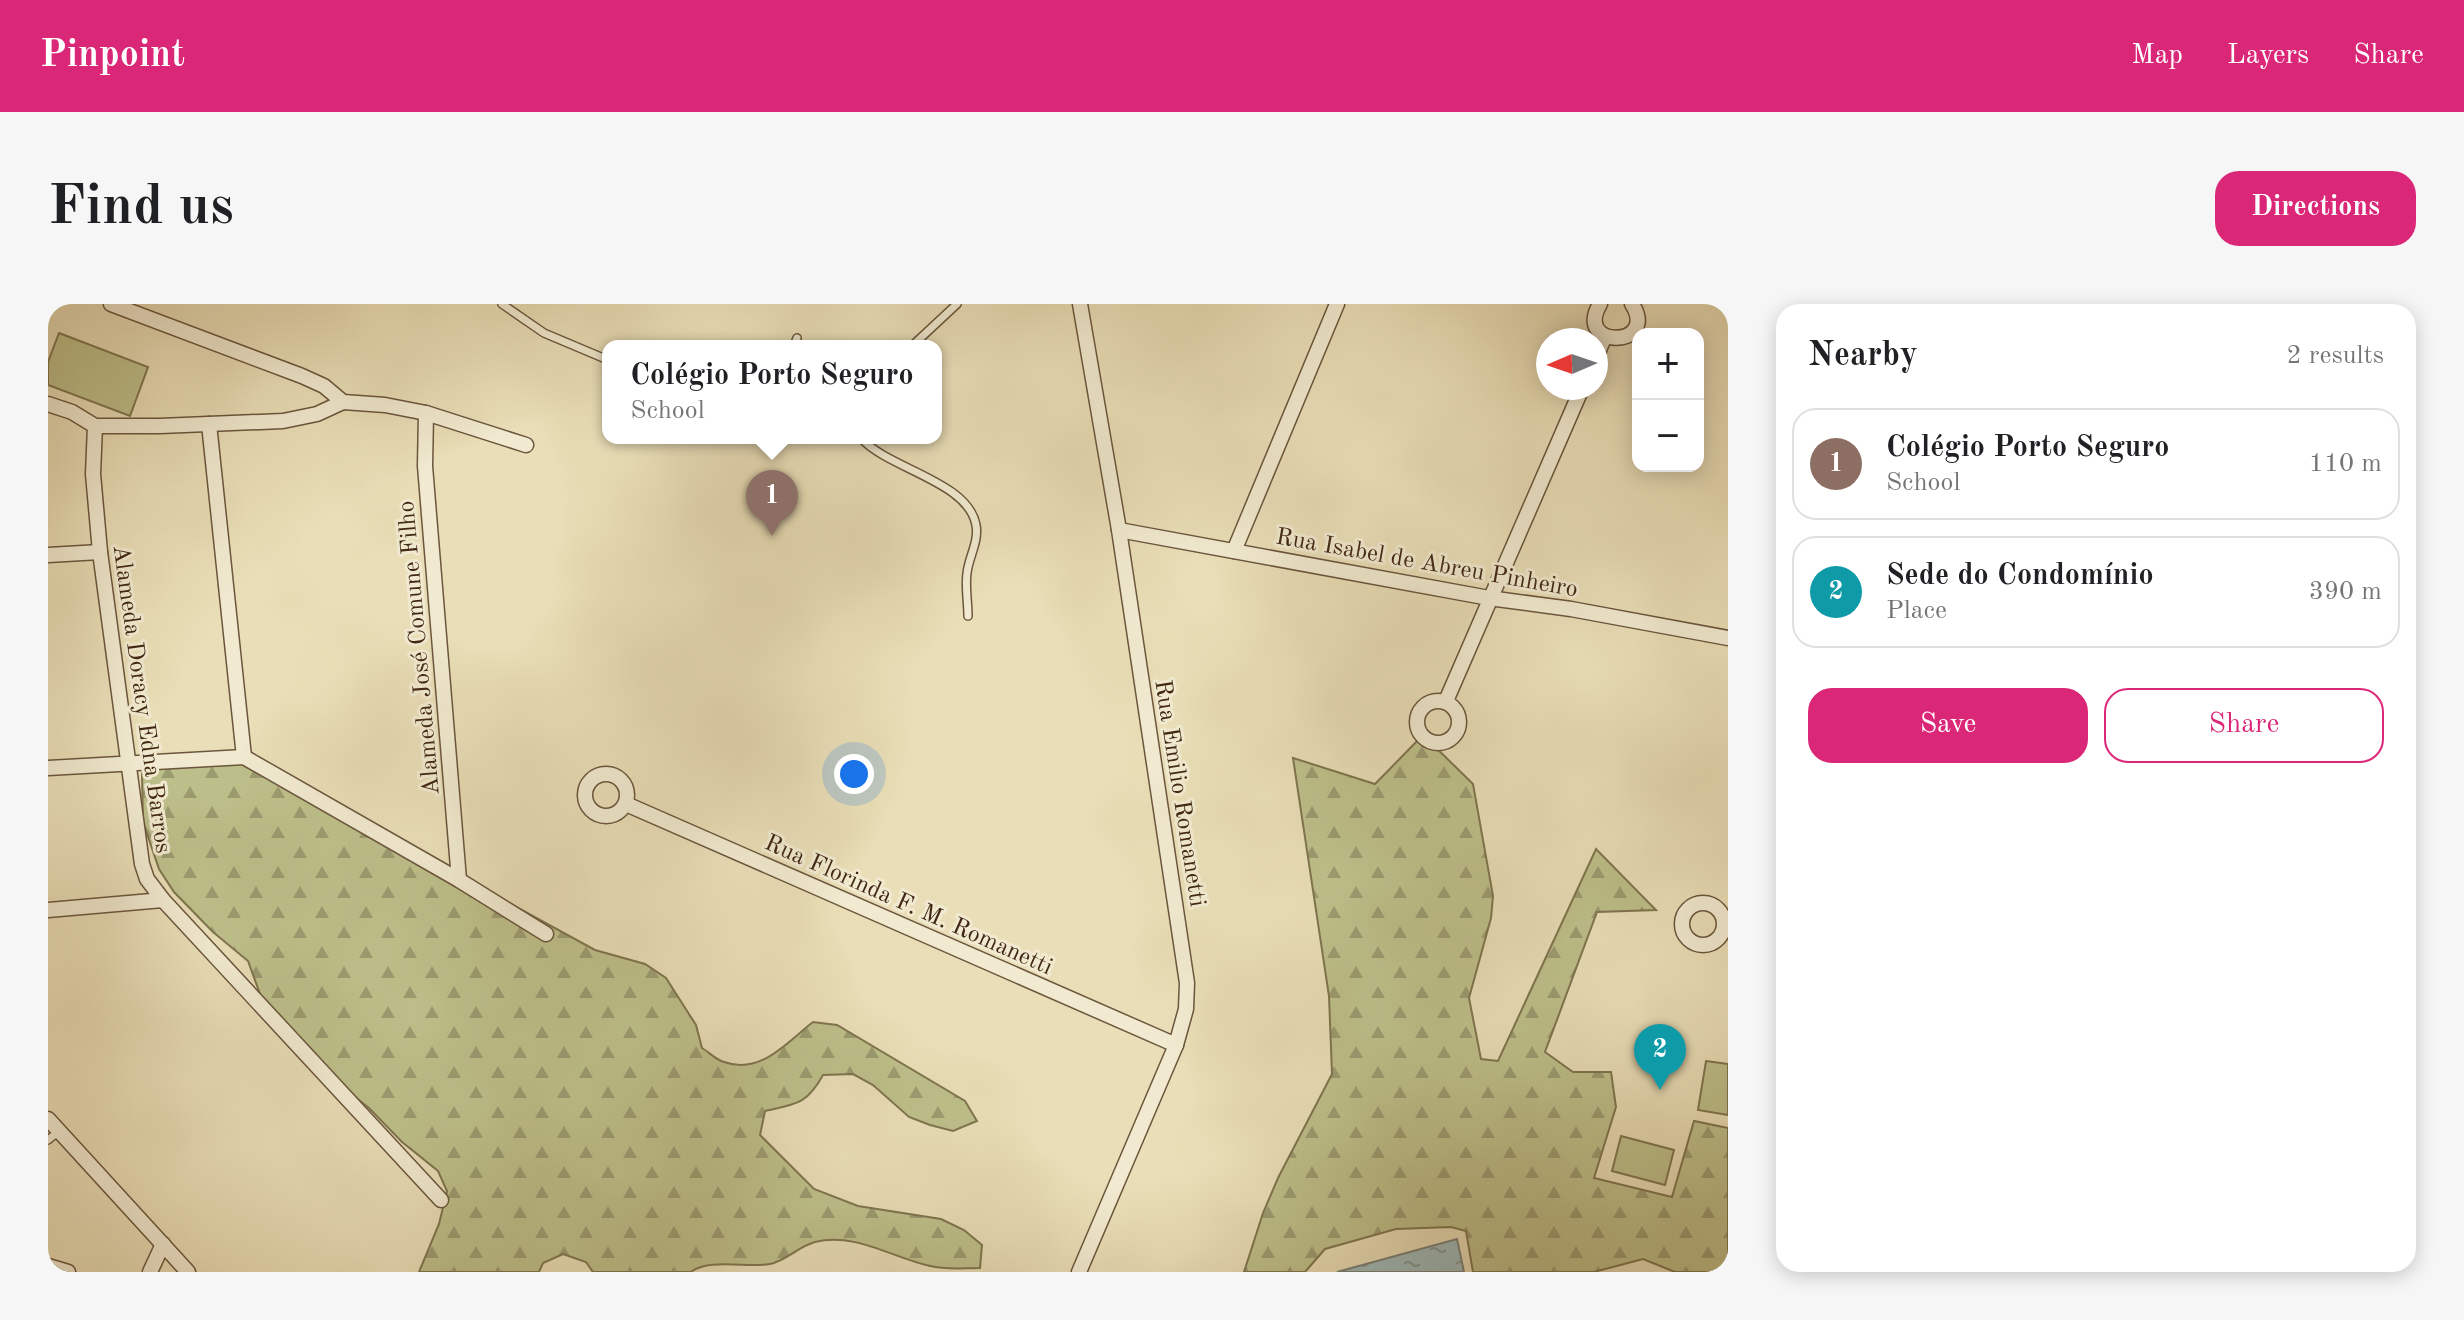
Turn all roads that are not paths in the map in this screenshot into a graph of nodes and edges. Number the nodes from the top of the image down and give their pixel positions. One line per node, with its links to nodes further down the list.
1 (111, 304): 13 (street)
2 (502, 304): 11 (lane)
3 (957, 304): 10 (lane)
4 (1080, 304): 20 (street, Rua Emilio Romanetti)
5 (1337, 304): 21 (street)
6 (1600, 304): 8 (street)
7 (1632, 304): 9 (street)
8 (1598, 328)
9 (1608, 337)
10 (918, 340)
11 (602, 357)
12 (1577, 400): 24 (street)
13 (343, 402): 15 (street); 16 (street)
14 (48, 404): 17 (street)
15 (426, 413): 19 (street); 32 (street, Alameda José Comune Filho)
16 (209, 424): 17 (street); 28 (street)
17 (95, 426): 22 (street, Alameda Doracy Edna Barros)
18 (867, 444): 25 (lane)
19 (526, 445)
20 (1119, 530): 21 (street, Rua Isabel de Abreu Pinheiro); 36 (street, Rua Emilio Romanetti)
21 (1234, 551): 24 (street, Rua Isabel de Abreu Pinheiro)
22 (100, 552): 23 (street); 29 (street, Alameda Doracy Edna Barros)
23 (48, 555)
24 (1489, 598): 26 (street, Rua Isabel de Abreu Pinheiro); 27 (street)
25 (968, 616)
26 (1728, 638)
27 (1446, 701)
28 (244, 757): 29 (street); 32 (street)
29 (128, 763): 30 (street); 33 (street, Alameda Doracy Edna Barros)
30 (48, 768)
31 (626, 804): 36 (street, Rua Florinda F. M. Romanetti)
32 (459, 880): 35 (street)
33 (163, 900): 34 (street); 39 (street, Alameda Doracy Edna Barros)
34 (48, 910)
35 (546, 934)
36 (1176, 1045): 45 (street, Rua Emilio Romanetti)
37 (48, 1119): 38 (street)
38 (53, 1135): 40 (street)
39 (441, 1200)
40 (163, 1244): 43 (street); 44 (street)
41 (48, 1266): 42 (street)
42 (68, 1272)
43 (150, 1272)
44 (188, 1272)
45 (1079, 1272)

